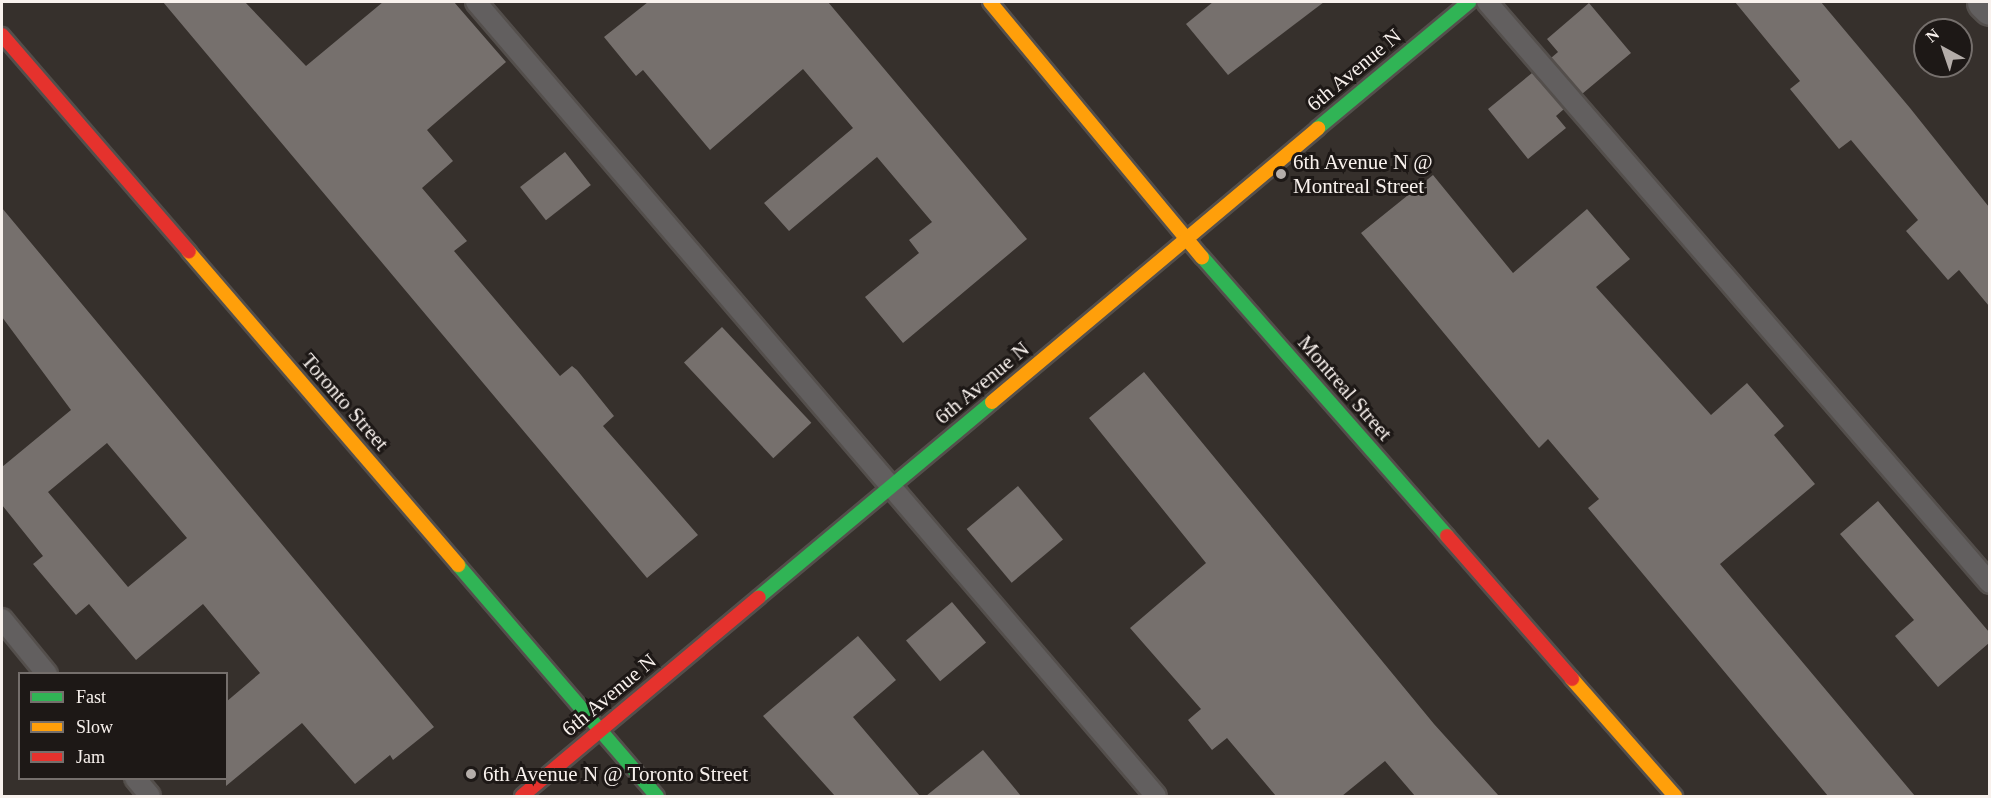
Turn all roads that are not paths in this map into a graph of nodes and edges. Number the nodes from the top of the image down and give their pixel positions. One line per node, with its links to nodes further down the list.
1 (476, 2): 9 (lane)
2 (990, 2): 8 (street, Montreal Street)
3 (1469, 2): 8 (street, 6th Avenue N)
4 (1487, 2): 10 (lane)
5 (1984, 2): 6 (street)
6 (1989, 8)
7 (2, 35): 13 (street, Toronto Street)
8 (1186, 239): 9 (street, 6th Avenue N); 19 (street, Montreal Street)
9 (889, 488): 13 (street, 6th Avenue N); 18 (lane)
10 (1989, 583)
11 (2, 619): 12 (lane)
12 (45, 672)
13 (601, 730): 16 (street, 6th Avenue N); 17 (street, Toronto Street)
14 (137, 780): 15 (lane)
15 (150, 796)
16 (522, 796)
17 (657, 796)
18 (1156, 796)
19 (1676, 796)

